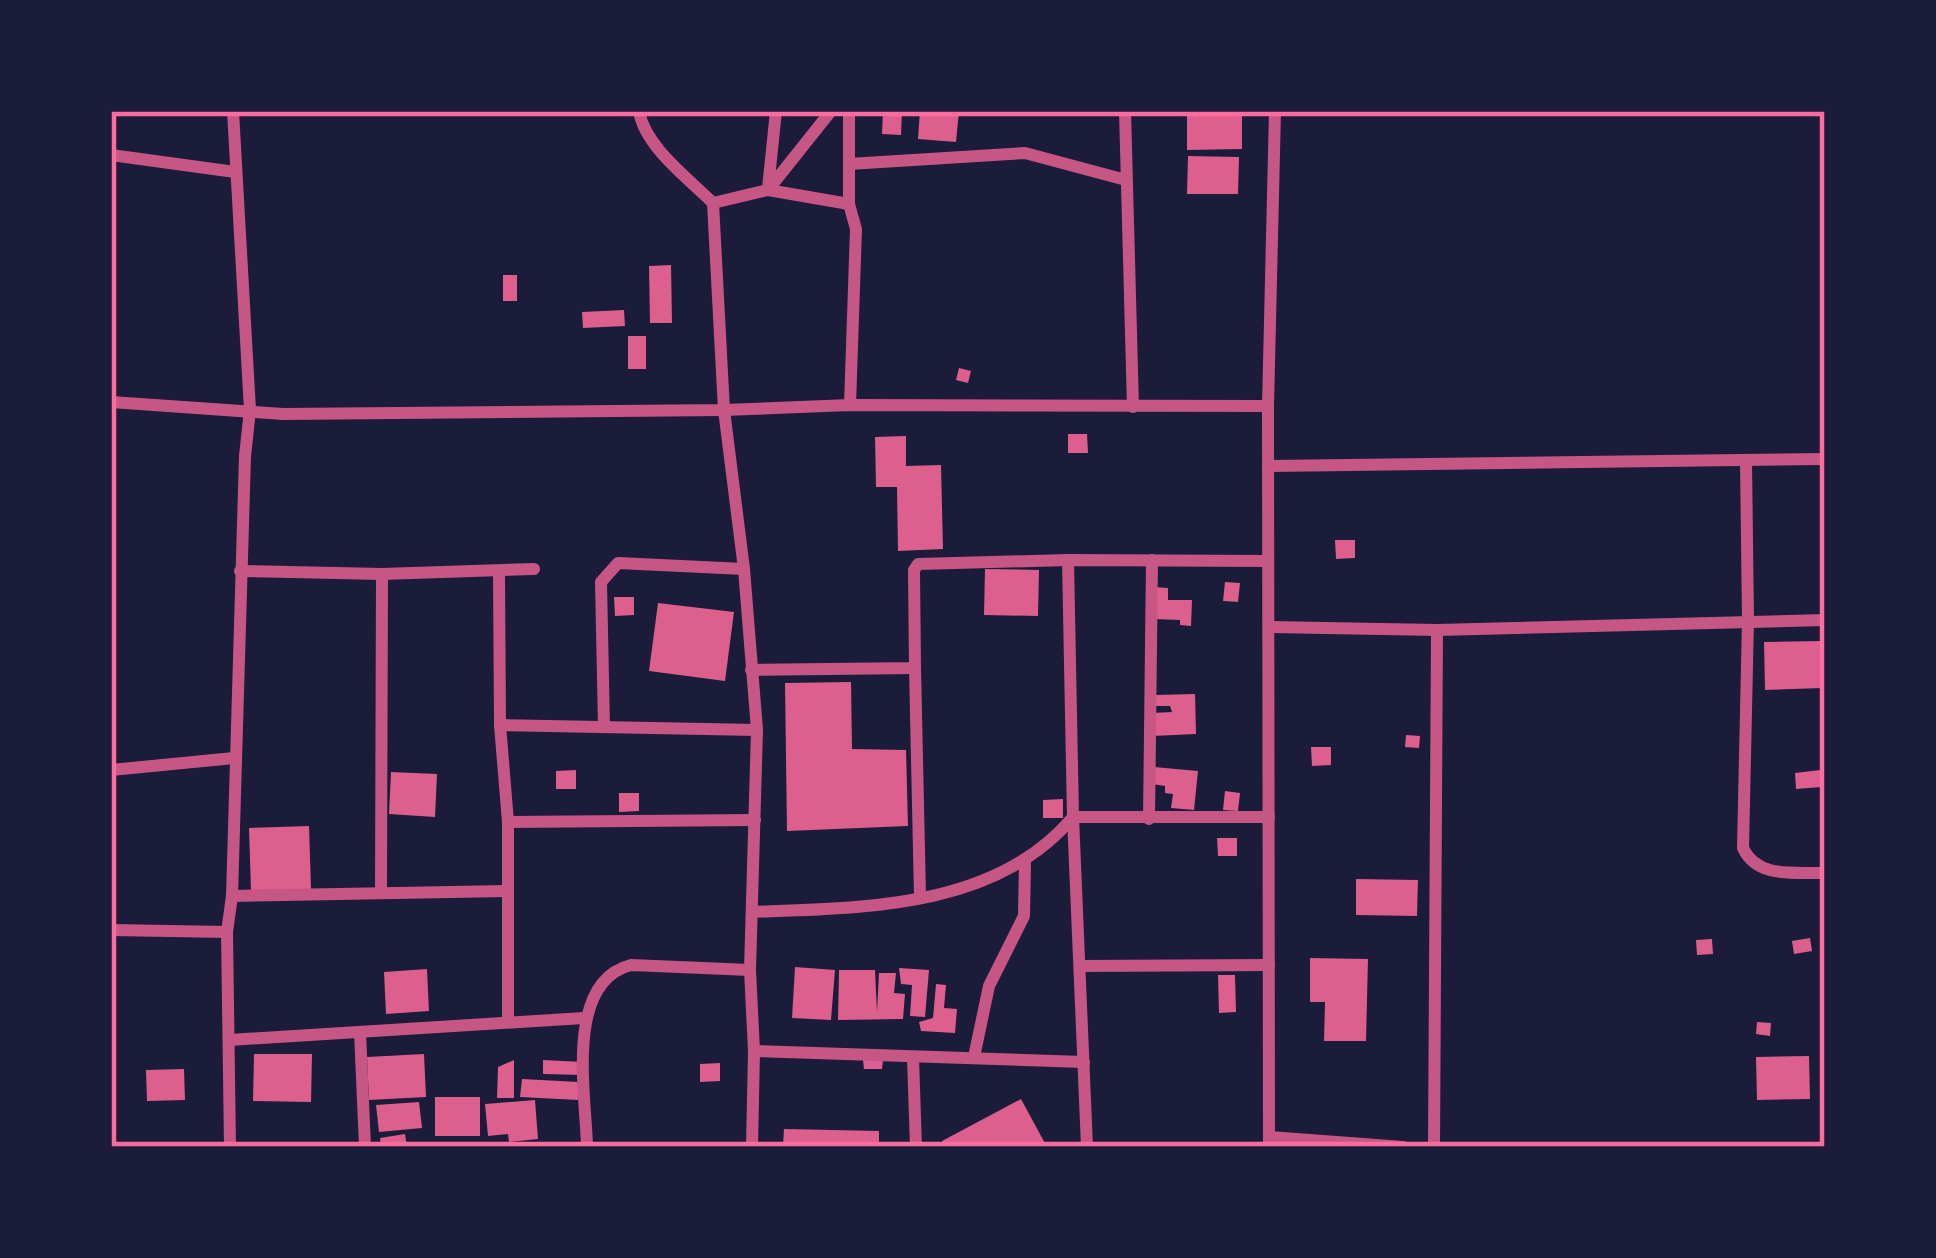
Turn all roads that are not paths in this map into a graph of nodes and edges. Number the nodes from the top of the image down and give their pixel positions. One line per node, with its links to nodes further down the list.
1 (233, 111): 10 (street)
2 (639, 111): 13 (street)
3 (776, 111): 12 (street)
4 (831, 111): 12 (street)
5 (849, 111): 9 (street)
6 (1125, 111): 11 (street)
7 (1274, 111): 17 (street)
8 (111, 155): 10 (street)
9 (849, 164): 11 (street); 14 (street)
10 (235, 172): 19 (street)
11 (1126, 180): 18 (street)
12 (768, 190): 13 (street); 14 (street)
13 (712, 202): 20 (street)
14 (849, 204): 16 (street)
15 (111, 402): 19 (street)
16 (850, 405): 18 (street); 20 (street)
17 (1268, 406): 18 (street); 23 (street)
18 (1133, 407)
19 (250, 410): 20 (street); 29 (street)
20 (724, 410): 28 (street)
21 (1825, 459): 22 (street)
22 (1746, 460): 23 (street); 32 (street)
23 (1268, 466): 26 (street)
24 (1068, 560): 25 (street); 36 (street); 43 (street)
25 (1152, 560): 26 (street); 45 (street)
26 (1268, 560): 34 (street)
27 (534, 569): 30 (street)
28 (744, 569): 37 (street); 39 (street)
29 (240, 571): 31 (street); 41 (street)
30 (499, 573): 31 (street); 38 (street)
31 (382, 574): 51 (street)
32 (1748, 620): 33 (street); 35 (street); 49 (street)
33 (1825, 620)
34 (1269, 627): 35 (street); 44 (street)
35 (1437, 630): 76 (street)
36 (915, 668): 37 (street); 53 (street)
37 (751, 670): 40 (street)
38 (500, 725): 39 (street); 47 (street)
39 (604, 727): 40 (street)
40 (757, 730): 46 (street)
41 (234, 758): 42 (street); 52 (street)
42 (111, 770)
43 (1073, 817): 45 (street); 48 (street); 58 (street)
44 (1269, 817): 45 (street); 57 (street)
45 (1149, 819)
46 (755, 820): 47 (street); 54 (street)
47 (508, 822): 50 (street)
48 (1024, 861): 53 (street); 65 (street)
49 (1825, 873)
50 (508, 891): 51 (street); 61 (street)
51 (381, 893): 52 (street)
52 (232, 896): 56 (street)
53 (920, 896): 54 (street)
54 (752, 912): 59 (street)
55 (111, 930): 56 (street)
56 (227, 932): 63 (street)
57 (1269, 965): 58 (street); 68 (street)
58 (1080, 966): 67 (street)
59 (749, 970): 60 (street); 64 (street)
60 (584, 1018): 61 (street); 71 (street)
61 (508, 1022): 62 (street)
62 (360, 1032): 63 (street); 70 (street)
63 (230, 1040): 69 (street)
64 (754, 1051): 66 (street); 72 (street)
65 (974, 1057): 66 (street); 67 (street)
66 (913, 1058): 73 (street)
67 (1084, 1062): 74 (street)
68 (1269, 1142): 75 (street)
69 (230, 1147)
70 (364, 1147)
71 (587, 1147)
72 (752, 1147)
73 (916, 1147)
74 (1088, 1147)
75 (1403, 1147)
76 (1434, 1147)

